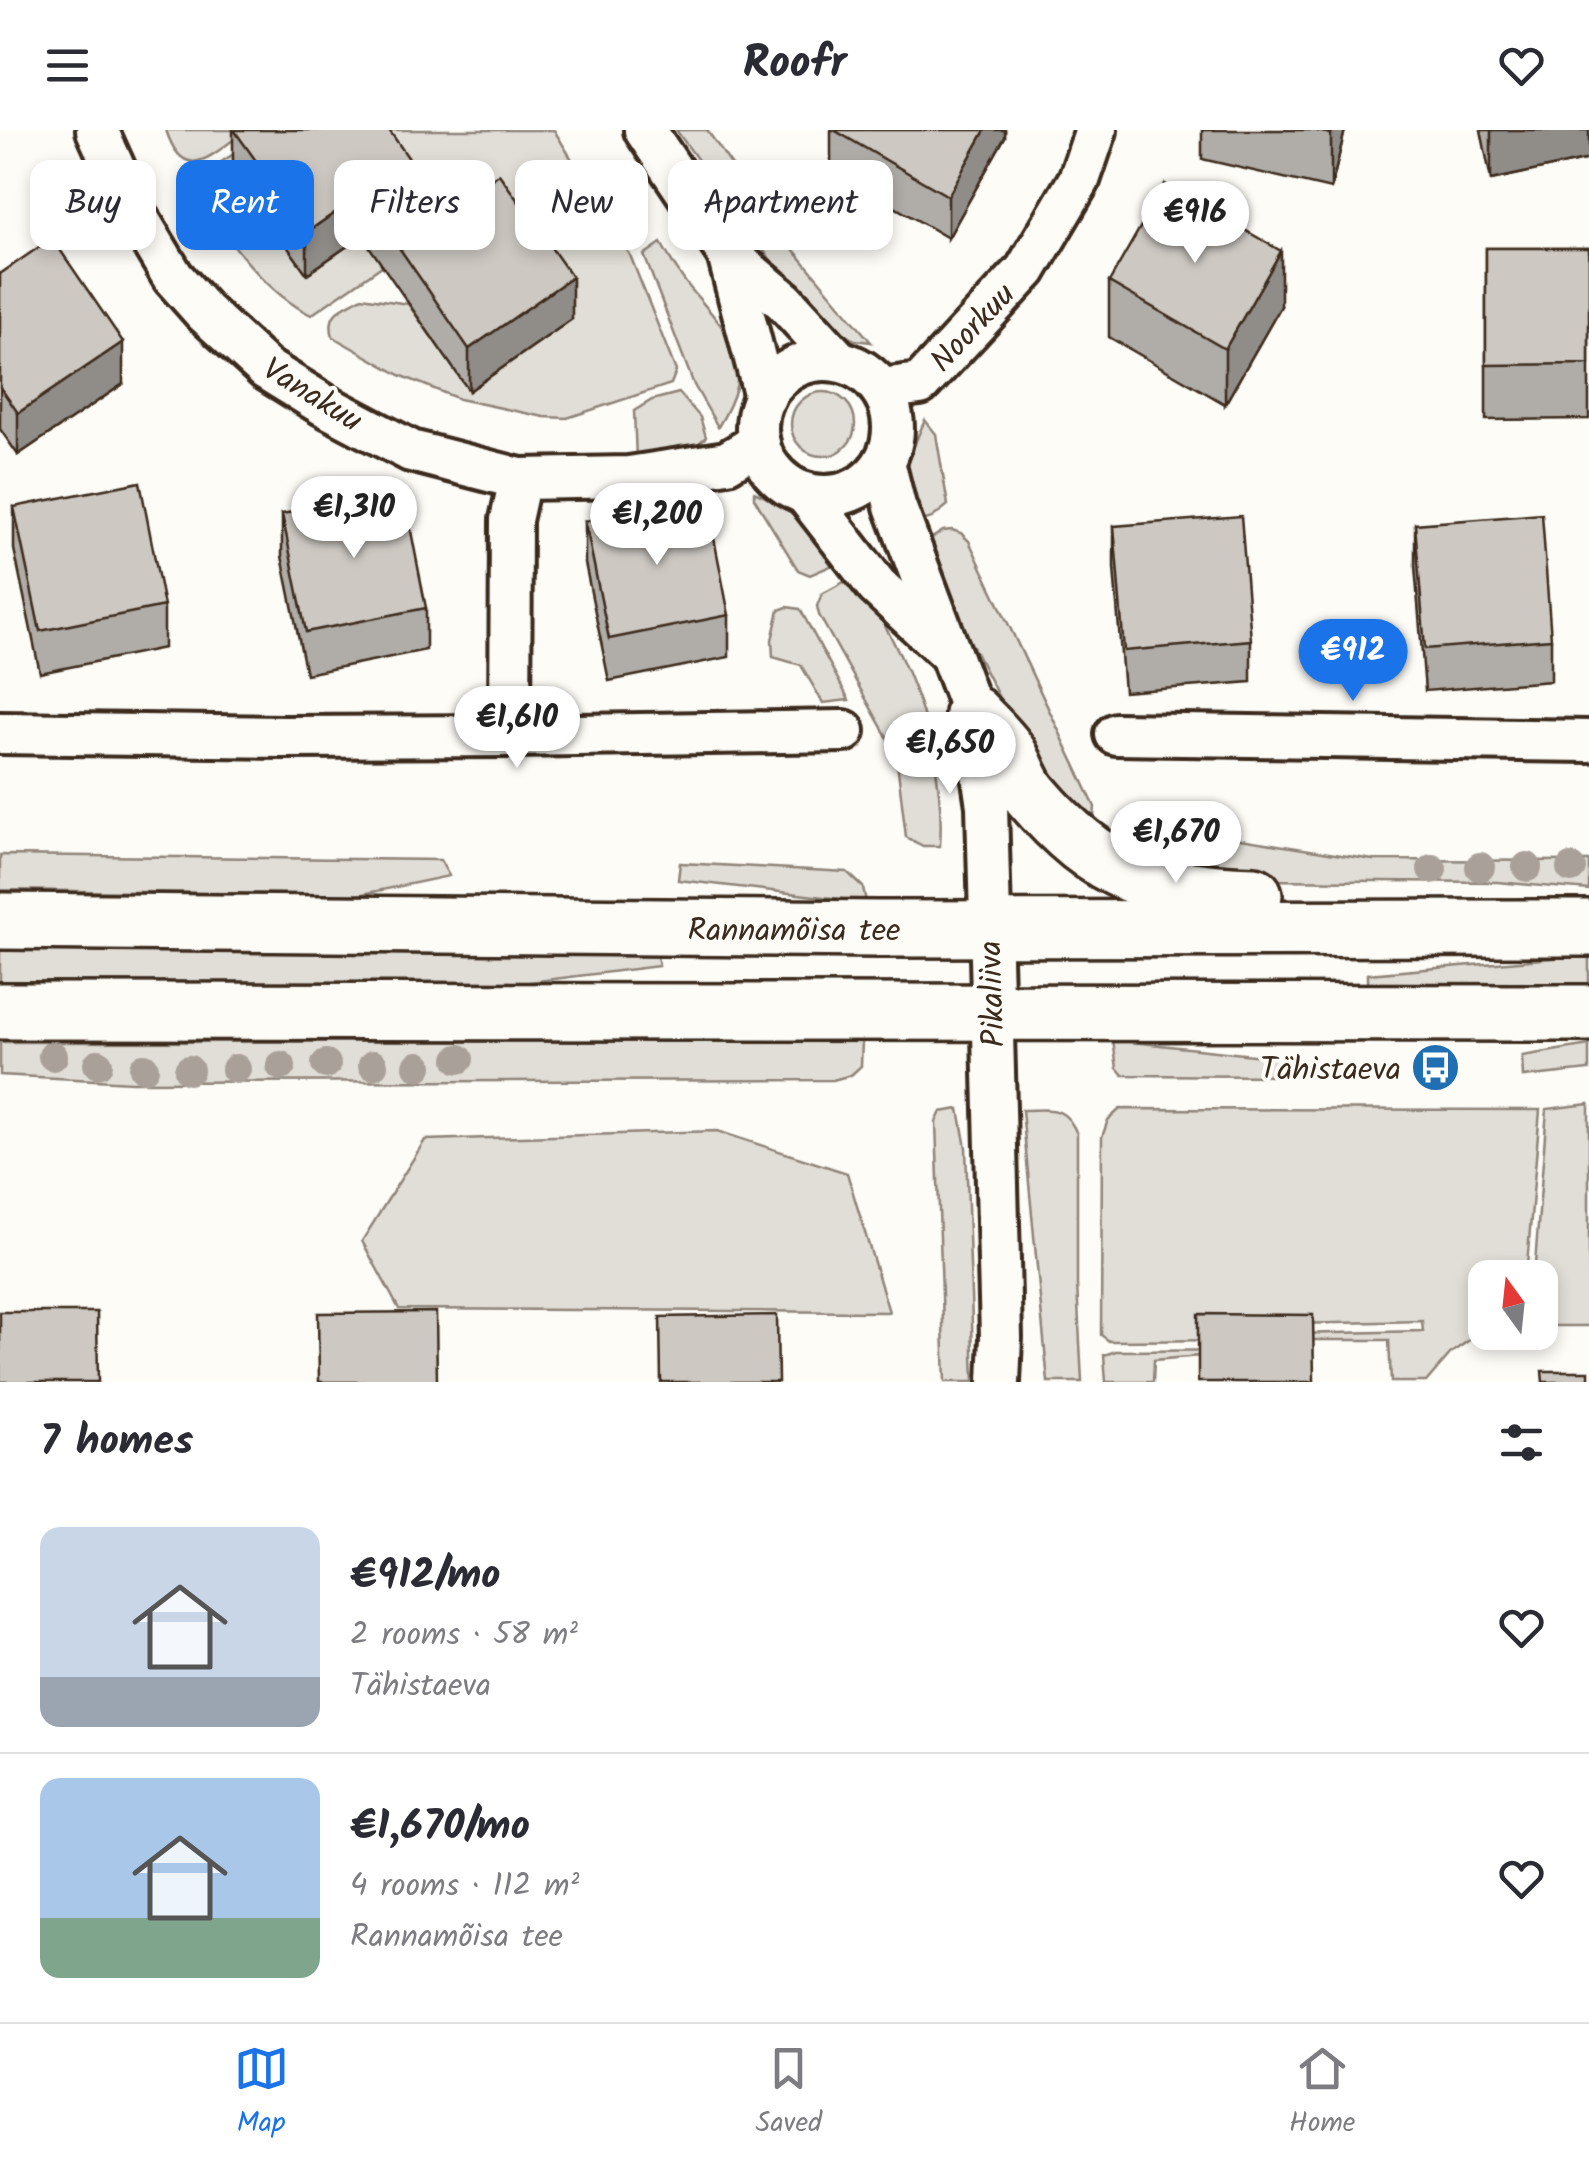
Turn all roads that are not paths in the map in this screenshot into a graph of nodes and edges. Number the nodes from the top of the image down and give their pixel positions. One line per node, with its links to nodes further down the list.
1 (96, 130): 10 (street, Vanakuu)
2 (646, 130): 4 (street)
3 (1096, 130): 6 (street, Noorkuu)
4 (728, 254): 5 (street); 7 (street)
5 (839, 361): 6 (street); 7 (street)
6 (881, 389): 9 (street)
7 (764, 397): 8 (street)
8 (759, 444): 10 (street, Vanakuu); 11 (street)
9 (884, 462): 11 (street); 12 (street, Pikaliiva)
10 (520, 479): 17 (street)
11 (805, 493): 12 (street)
12 (953, 656): 13 (street, Pikaliiva)
13 (973, 714): 20 (main road); 22 (street, Pikaliiva)
14 (844, 731): 17 (street)
15 (0, 733): 17 (street)
16 (1116, 734): 18 (street)
17 (510, 736)
18 (1589, 740)
19 (0, 922): 22 (main road, Rannamõisa tee)
20 (1364, 926): 21 (main road, Rannamõisa tee); 22 (main road, Rannamõisa tee)
21 (1589, 928)
22 (988, 930): 24 (street, Pikaliiva)
23 (0, 1011): 24 (main road)
24 (992, 1011): 25 (main road); 26 (street, Pikaliiva)
25 (1589, 1013)
26 (1001, 1337): 27 (street, Pikaliiva); 28 (street, Pikaliiva)
27 (999, 1382)
28 (1010, 1382)

